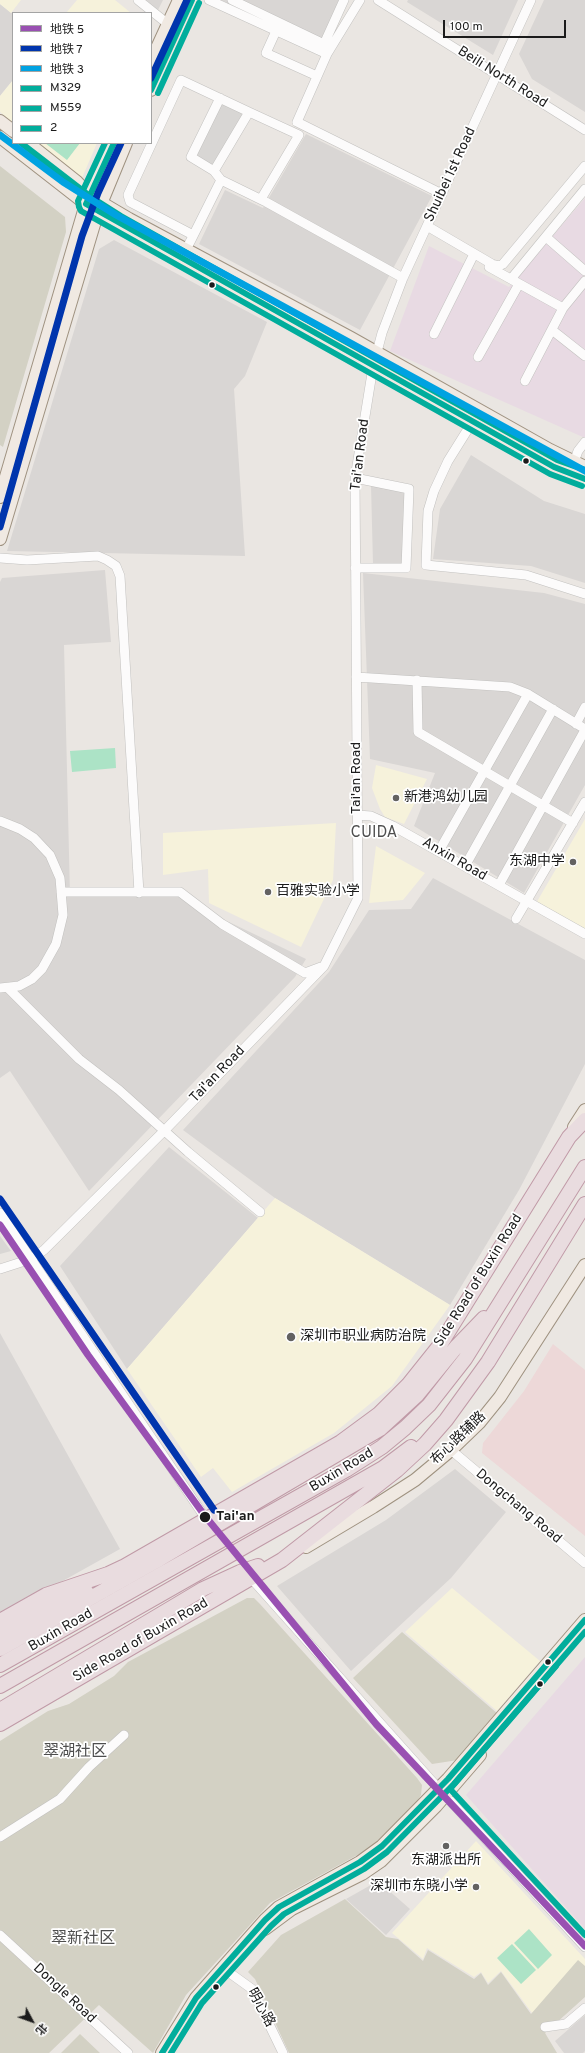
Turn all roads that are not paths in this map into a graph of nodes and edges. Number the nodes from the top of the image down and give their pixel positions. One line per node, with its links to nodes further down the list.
1 (138, 0): 10 (street)
2 (179, 0): 10 (main road)
3 (192, 0): 16 (main road)
4 (209, 0): 11 (street)
5 (232, 0): 6 (street)
6 (344, 0)
7 (360, 0): 12 (street)
8 (378, 0): 14 (street, Beili North Road)
9 (532, 0): 14 (street, Shuibei 1st Road)
10 (168, 24): 13 (main road)
11 (276, 31): 12 (street); 15 (street)
12 (327, 54): 15 (street)
13 (152, 59)
14 (497, 75): 21 (street, Beili North Road); 32 (street, Shuibei 1st Road)
15 (318, 76): 32 (street)
16 (152, 88)
17 (220, 98): 18 (street); 20 (street); 29 (street)
18 (249, 112): 29 (street); 33 (street)
19 (0, 121): 22 (main road)
20 (154, 129)
21 (585, 130)
22 (12, 131)
23 (0, 137): 34 (main road)
24 (29, 144): 34 (main road)
25 (114, 144): 34 (main road)
26 (126, 144): 35 (main road)
27 (148, 144): 37 (street)
28 (585, 166): 36 (street)
29 (214, 171): 30 (street)
30 (221, 180): 33 (street); 37 (street)
31 (585, 189): 38 (street)
32 (442, 194): 36 (street, Shuibei 1st Road)
33 (261, 199): 42 (street)
34 (88, 200): 35 (main road); 59 (main road)
35 (100, 207): 39 (main road); 51 (main road); 60 (main road)
36 (426, 229): 40 (street); 42 (street, Shuibei 1st Road)
37 (193, 235): 39 (street)
38 (546, 237): 41 (street); 44 (street)
39 (186, 249): 48 (main road)
40 (472, 258): 44 (street); 47 (street)
41 (585, 271)
42 (403, 278): 48 (street, Shuibei 1st Road)
43 (585, 281): 45 (street)
44 (515, 282): 45 (street); 50 (street)
45 (563, 308): 46 (street)
46 (552, 330): 49 (street); 52 (street)
47 (434, 334)
48 (377, 353): 51 (street, Tai'an Road); 55 (main road)
49 (585, 356)
50 (478, 357)
51 (373, 367): 53 (main road); 57 (street, Tai'an Road)
52 (525, 381)
53 (473, 421): 58 (main road); 63 (street)
54 (585, 442): 55 (street)
55 (574, 462): 56 (main road)
56 (585, 466)
57 (355, 478): 62 (street, Tai'an Road); 62 (street)
58 (585, 479)
59 (0, 497)
60 (0, 539)
61 (0, 558): 82 (street)
62 (355, 568): 64 (street, Tai'an Road)
63 (585, 594)
64 (356, 678): 65 (street); 75 (street, Tai'an Road)
65 (417, 680): 66 (street); 71 (street)
66 (528, 694): 68 (street); 71 (street)
67 (585, 707): 69 (street)
68 (553, 709): 69 (street); 72 (street)
69 (576, 724): 70 (street)
70 (585, 730): 74 (street)
71 (484, 771): 72 (street); 78 (street)
72 (510, 786): 74 (street); 79 (street)
73 (585, 802): 77 (street)
74 (543, 806): 77 (street); 80 (street)
75 (357, 814): 78 (street, Anxin Road); 86 (street, Tai'an Road)
76 (0, 822): 81 (street)
77 (573, 823): 83 (street)
78 (439, 851): 79 (street, Anxin Road)
79 (465, 866): 80 (street, Anxin Road)
80 (499, 885): 83 (street, Anxin Road)
81 (62, 892): 82 (street); 87 (street)
82 (140, 893): 86 (street)
83 (527, 901): 84 (street); 85 (street, Anxin Road)
84 (516, 920)
85 (585, 934)
86 (324, 966): 90 (street, Tai'an Road)
87 (4, 988): 90 (street)
88 (585, 1110): 91 (main road)
89 (585, 1120): 91 (highway, Side Road of Buxin Road)
90 (165, 1130): 94 (street); 96 (street, Tai'an Road)
91 (568, 1137): 102 (highway, Side Road of Buxin Road)
92 (585, 1167): 99 (highway, Buxin Road)
93 (585, 1204): 100 (highway, Buxin Road)
94 (260, 1212)
95 (0, 1213): 96 (street)
96 (31, 1259): 98 (street, Tai'an Road); 102 (street)
97 (585, 1265): 101 (main road, 布心路辅路)
98 (0, 1269)
99 (507, 1292): 105 (highway); 112 (highway, Buxin Road)
100 (464, 1394): 103 (highway, Buxin Road); 113 (highway, Buxin Road)
101 (451, 1450): 103 (main road, 布心路辅路); 104 (street, Dongchang Road)
102 (206, 1519): 108 (highway, Side Road of Buxin Road)
103 (282, 1560): 106 (highway, Side Road of Buxin Road); 114 (highway)
104 (585, 1563)
105 (137, 1572): 110 (highway); 111 (highway)
106 (250, 1577): 115 (highway, Side Road of Buxin Road); 117 (street)
107 (585, 1620): 117 (main road)
108 (0, 1621)
109 (585, 1632): 117 (main road)
110 (0, 1634)
111 (0, 1649)
112 (0, 1665)
113 (0, 1686)
114 (0, 1710)
115 (0, 1724)
116 (124, 1735): 118 (street)
117 (442, 1793): 120 (street); 121 (main road); 125 (main road)
118 (0, 1837)
119 (0, 1935): 124 (street, Dongle Road)
120 (585, 1947)
121 (227, 1971): 126 (main road); 127 (street, 明心路)
122 (585, 2008): 123 (street)
123 (544, 2027)
124 (128, 2053)
125 (162, 2053)
126 (170, 2053)
127 (283, 2053)

